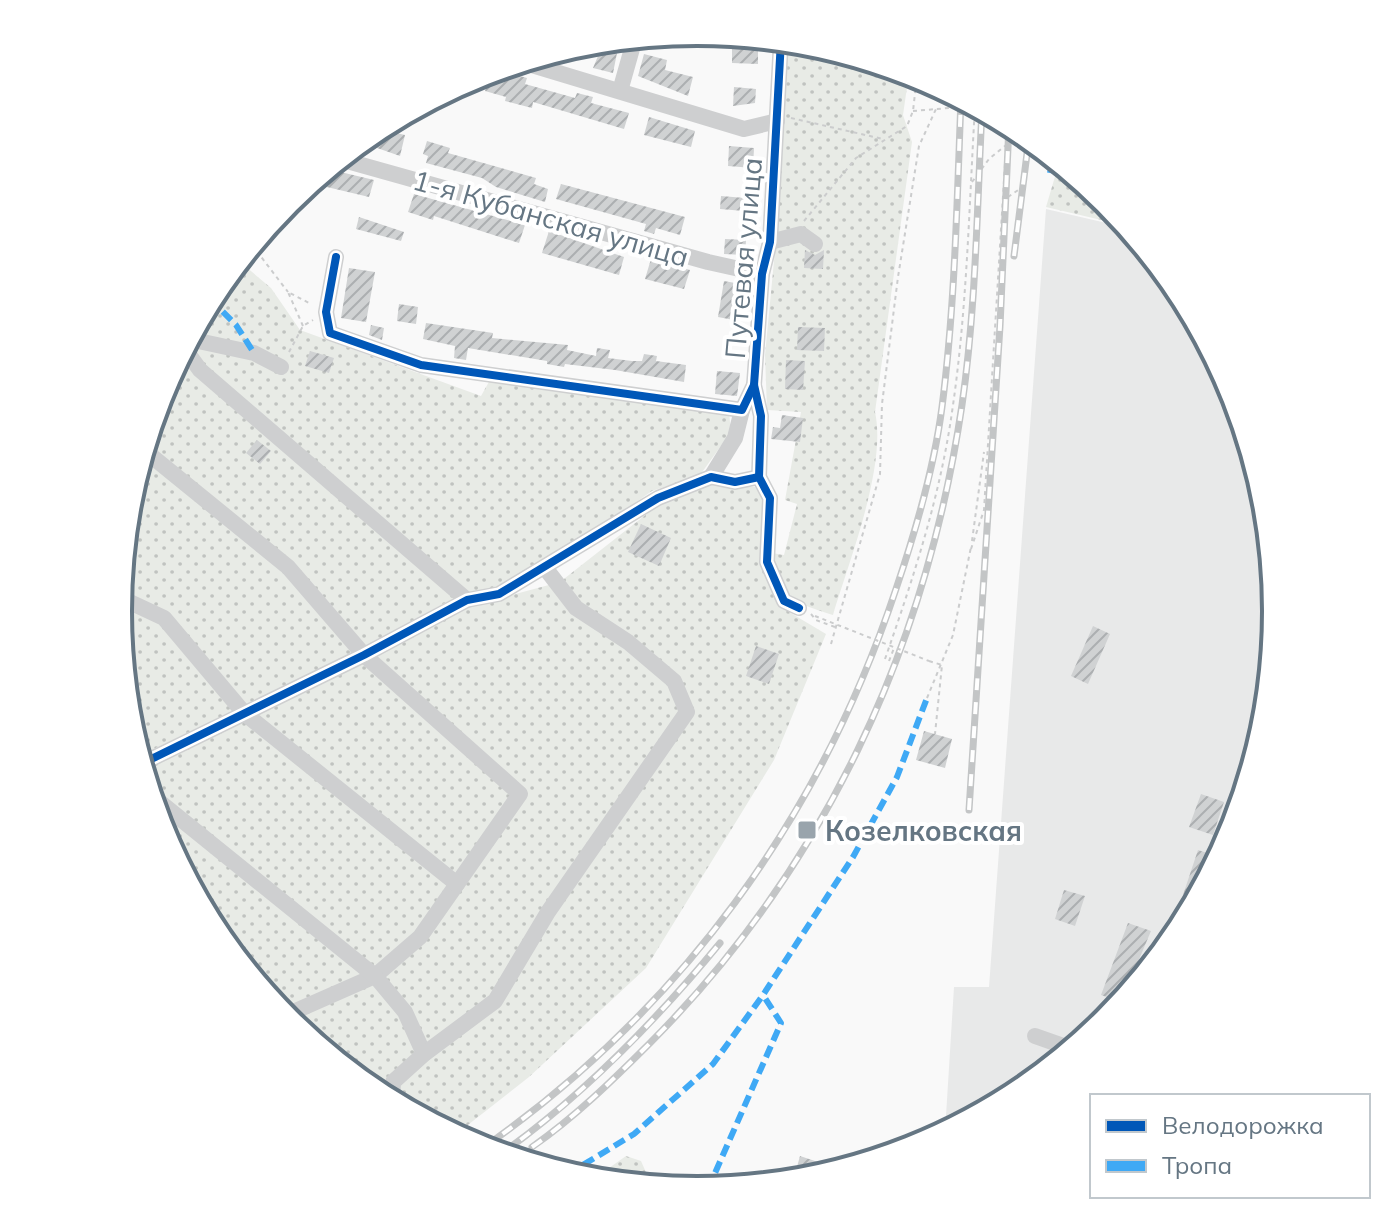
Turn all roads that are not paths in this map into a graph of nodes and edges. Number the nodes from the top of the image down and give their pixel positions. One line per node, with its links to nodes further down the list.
1 (632, 50): 4 (street)
2 (780, 53): 5 (street, Путевая улица)
3 (542, 68): 4 (street)
4 (620, 91): 5 (street)
5 (777, 118): 7 (street, Путевая улица)
6 (353, 163): 10 (street, 1-я Кубанская улица)
7 (770, 242): 8 (street); 10 (street, Путевая улица)
8 (815, 244)
9 (336, 257): 15 (street)
10 (762, 274): 14 (street, Путевая улица)
11 (201, 342): 13 (street)
12 (191, 358): 20 (street)
13 (281, 367)
14 (754, 385): 15 (street); 18 (street, Путевая улица)
15 (742, 410): 17 (street)
16 (153, 458): 23 (street)
17 (711, 477): 18 (street); 19 (street)
18 (759, 477): 22 (street, Путевая улица)
19 (546, 569): 20 (street); 32 (street)
20 (467, 600): 23 (street)
21 (132, 603): 24 (street)
22 (799, 608)
23 (364, 655): 24 (street); 27 (street)
24 (244, 713): 25 (street); 27 (street)
25 (152, 759)
26 (168, 809): 28 (street)
27 (457, 884): 28 (street)
28 (375, 976): 29 (street); 32 (street)
29 (297, 1010)
30 (1035, 1036): 31 (street)
31 (1059, 1045)
32 (424, 1054): 33 (street)
33 (393, 1087)

